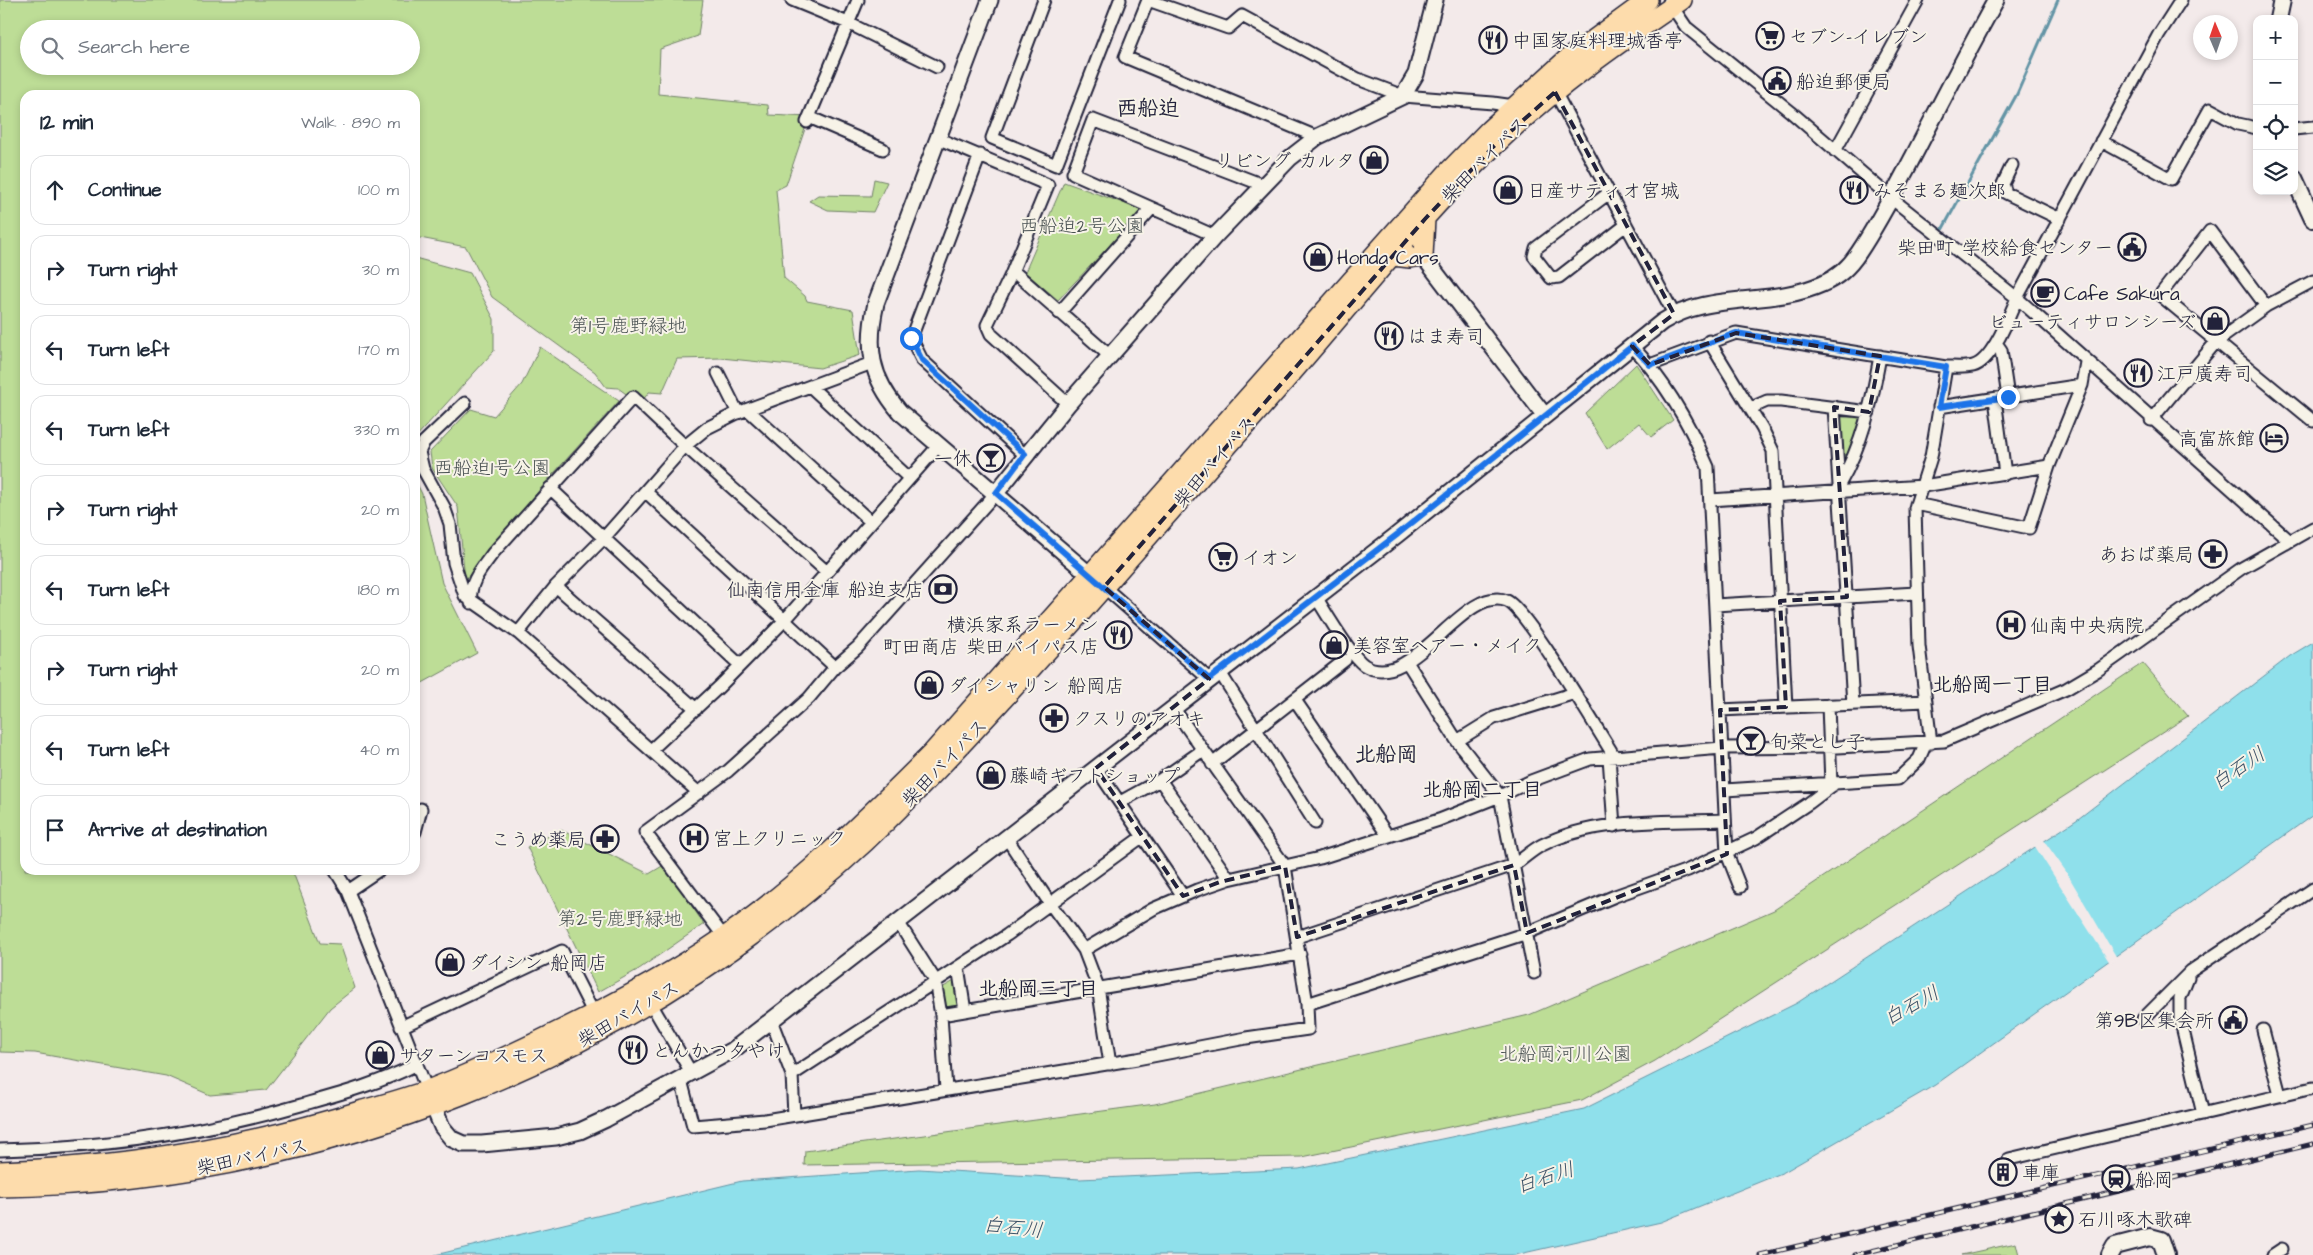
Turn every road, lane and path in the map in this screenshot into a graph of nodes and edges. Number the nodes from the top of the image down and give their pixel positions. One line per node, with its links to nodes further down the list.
1 (792, 0): 14 (street)
2 (858, 0): 14 (street)
3 (990, 0): 23 (street)
4 (1044, 0): 5 (street)
5 (1120, 0)
6 (1435, 0): 17 (street)
7 (1648, 0): 18 (highway, 柴田バイパス)
8 (1918, 0): 26 (street)
9 (2181, 0): 24 (street)
10 (2282, 0): 13 (main road)
11 (1993, 1): 32 (street)
12 (1674, 2): 16 (highway, 柴田バイパス); 26 (street)
13 (2279, 15)
14 (848, 23): 15 (street); 25 (street)
15 (938, 67)
16 (1555, 92): 31 (street); 34 (highway, 柴田バイパス)
17 (1403, 96): 18 (street); 22 (street); 22 (street)
18 (1514, 106): 93 (highway, 柴田バイパス)
19 (2253, 127): 24 (street)
20 (2313, 127): 21 (street)
21 (2298, 128)
22 (1317, 137): 29 (street)
23 (937, 138): 27 (street); 53 (street)
24 (2101, 142): 35 (street)
25 (883, 149)
26 (1835, 151): 32 (street)
27 (980, 155): 41 (street); 75 (street)
28 (2012, 165): 35 (street)
29 (1263, 185): 33 (street); 38 (street)
30 (2298, 187): 36 (main road)
31 (1609, 193): 37 (street); 37 (street)
32 (1891, 198): 43 (street); 46 (street)
33 (1152, 208): 38 (street); 45 (street)
34 (1425, 219): 39 (highway, 柴田バイパス); 40 (highway)
35 (2060, 219): 43 (street)
36 (2313, 220)
37 (1626, 225): 46 (street)
38 (1215, 236): 51 (street)
39 (1393, 256): 40 (highway); 93 (highway, 柴田バイパス)
40 (1423, 256): 69 (street)
41 (1013, 271): 45 (street); 63 (street)
42 (2313, 281): 44 (street)
43 (2017, 298): 49 (street); 54 (street)
44 (2266, 306): 48 (street); 48 (street)
45 (1059, 313): 51 (street)
46 (1674, 314): 50 (street)
47 (1709, 341): 52 (street); 55 (street); 66 (street)
48 (2216, 342): 70 (street); 71 (street)
49 (1996, 343): 56 (street); 60 (street)
50 (1632, 346): 55 (street); 69 (street)
51 (1110, 356): 63 (street)
52 (1880, 356): 56 (street); 68 (street)
53 (872, 362): 59 (street); 72 (street)
54 (2086, 362): 58 (street); 70 (street)
55 (1650, 365): 86 (street)
56 (1946, 367): 65 (street)
57 (718, 373): 67 (street)
58 (2082, 385): 60 (street); 77 (street)
59 (811, 387): 67 (street); 79 (street)
60 (2008, 397): 61 (street)
61 (1996, 399): 65 (street); 78 (street)
62 (465, 403): 74 (street)
63 (1068, 404): 75 (street)
64 (1834, 407): 66 (street); 68 (street); 82 (street)
65 (1939, 407): 80 (street)
66 (1750, 408): 85 (street)
67 (743, 411): 73 (street); 88 (street)
68 (1869, 412): 82 (street)
69 (1544, 416): 96 (street)
70 (2151, 420): 91 (street)
71 (2313, 421)
72 (939, 445): 79 (street); 84 (street)
73 (685, 446): 81 (street); 83 (street); 92 (street)
74 (420, 450)
75 (1025, 454): 84 (street)
76 (420, 456): 99 (street)
77 (2049, 466): 78 (street); 87 (street)
78 (2004, 474): 80 (street)
79 (909, 478): 88 (street)
80 (1923, 486): 82 (street); 87 (street)
81 (550, 488): 90 (street); 99 (street)
82 (1840, 488): 85 (street); 97 (street)
83 (646, 492): 90 (street); 101 (street)
84 (996, 493): 93 (street); 106 (street)
85 (1775, 495): 86 (street); 98 (street)
86 (1710, 500): 100 (street)
87 (1916, 504): 95 (street)
88 (871, 522): 92 (street)
89 (2313, 528): 91 (street)
90 (603, 539): 94 (street); 105 (street)
91 (2290, 541): 119 (street)
92 (827, 572): 101 (street)
93 (1097, 581): 107 (street); 154 (highway, 柴田バイパス); 163 (highway, 柴田バイパス)
94 (556, 586): 102 (street); 114 (street)
95 (1916, 592): 97 (street); 110 (street)
96 (1316, 597): 104 (street); 107 (street)
97 (1847, 597): 98 (street); 111 (street)
98 (1780, 601): 100 (street); 113 (street)
99 (471, 603): 102 (street)
100 (1714, 606): 116 (street)
101 (784, 621): 105 (street); 106 (street)
102 (518, 633): 122 (street)
103 (1345, 660): 109 (street)
104 (1407, 662): 108 (street); 118 (street)
105 (740, 665): 114 (street)
106 (835, 667): 130 (street)
107 (1214, 675): 115 (street); 117 (street)
108 (1574, 693): 118 (street); 124 (street)
109 (1295, 700): 117 (street); 139 (street)
110 (1926, 700): 111 (street); 119 (street)
111 (1853, 704): 112 (street)
112 (1828, 705): 113 (street); 120 (street)
113 (1786, 707): 116 (street)
114 (696, 709): 122 (street)
115 (1174, 709): 123 (street); 126 (street)
116 (1720, 710): 121 (street)
117 (1257, 729): 125 (street); 136 (street)
118 (1457, 741): 131 (street)
119 (1928, 743): 120 (street); 128 (street)
120 (1830, 747): 121 (street); 128 (street)
121 (1722, 748): 124 (street); 129 (street)
122 (651, 750): 130 (street)
123 (1203, 750): 125 (street); 127 (street)
124 (1611, 756): 131 (street); 137 (street)
125 (1212, 764): 143 (street)
126 (1096, 768): 132 (street); 140 (street)
127 (1160, 780): 132 (street); 146 (street)
128 (1833, 784): 129 (street); 141 (street)
129 (1725, 790): 135 (street)
130 (699, 793): 154 (street)
131 (1500, 796): 139 (street); 142 (street)
132 (1120, 802): 138 (street)
133 (421, 809): 134 (street)
134 (420, 813)
135 (1726, 820): 137 (street); 141 (street)
136 (1315, 823)
137 (1614, 826): 142 (street)
138 (1143, 836): 150 (street); 151 (street)
139 (1388, 836): 143 (street)
140 (1006, 837): 151 (street); 152 (street)
141 (1726, 854): 147 (street); 153 (street)
142 (1514, 865): 153 (street); 155 (street)
143 (1285, 866): 146 (street); 155 (street)
144 (338, 875): 149 (street)
145 (372, 875): 149 (street)
146 (1230, 879): 150 (street)
147 (1740, 887)
148 (2313, 889): 159 (street)
149 (348, 891): 170 (street)
150 (1183, 896): 156 (street)
151 (1049, 902): 156 (street); 158 (street)
152 (898, 922): 161 (street); 169 (street)
153 (1527, 933): 160 (street); 164 (street)
154 (724, 937): 166 (highway, 柴田バイパス)
155 (1296, 938): 157 (street)
156 (1084, 950): 162 (street)
157 (1300, 954): 162 (street); 164 (street)
158 (958, 967): 161 (street); 165 (street)
159 (2192, 971): 168 (street); 180 (street)
160 (1534, 973)
161 (935, 980): 167 (street); 174 (street)
162 (1098, 988): 165 (street); 172 (street)
163 (650, 1002): 175 (street); 179 (highway, 柴田バイパス)
164 (1307, 1004): 172 (street)
165 (965, 1011): 167 (street)
166 (594, 1014): 170 (street); 179 (highway, 柴田バイパス)
167 (941, 1015): 177 (street)
168 (2142, 1019)
169 (771, 1020): 174 (street); 175 (street)
170 (401, 1026): 173 (street)
171 (2263, 1030): 178 (street)
172 (1110, 1064): 177 (street)
173 (415, 1065): 179 (street); 182 (street)
174 (792, 1075): 181 (street)
175 (686, 1077): 179 (street); 181 (street)
176 (2313, 1088): 178 (street)
177 (946, 1090): 181 (street)
178 (2280, 1095): 180 (street)
179 (430, 1098): 184 (highway, 柴田バイパス); 185 (highway, 柴田バイパス)
180 (2204, 1114): 183 (street)
181 (794, 1115)
182 (0, 1150)
183 (2009, 1159)
184 (0, 1172)
185 (0, 1187)
186 (2110, 1255): 187 (main road)
187 (2166, 1255)

